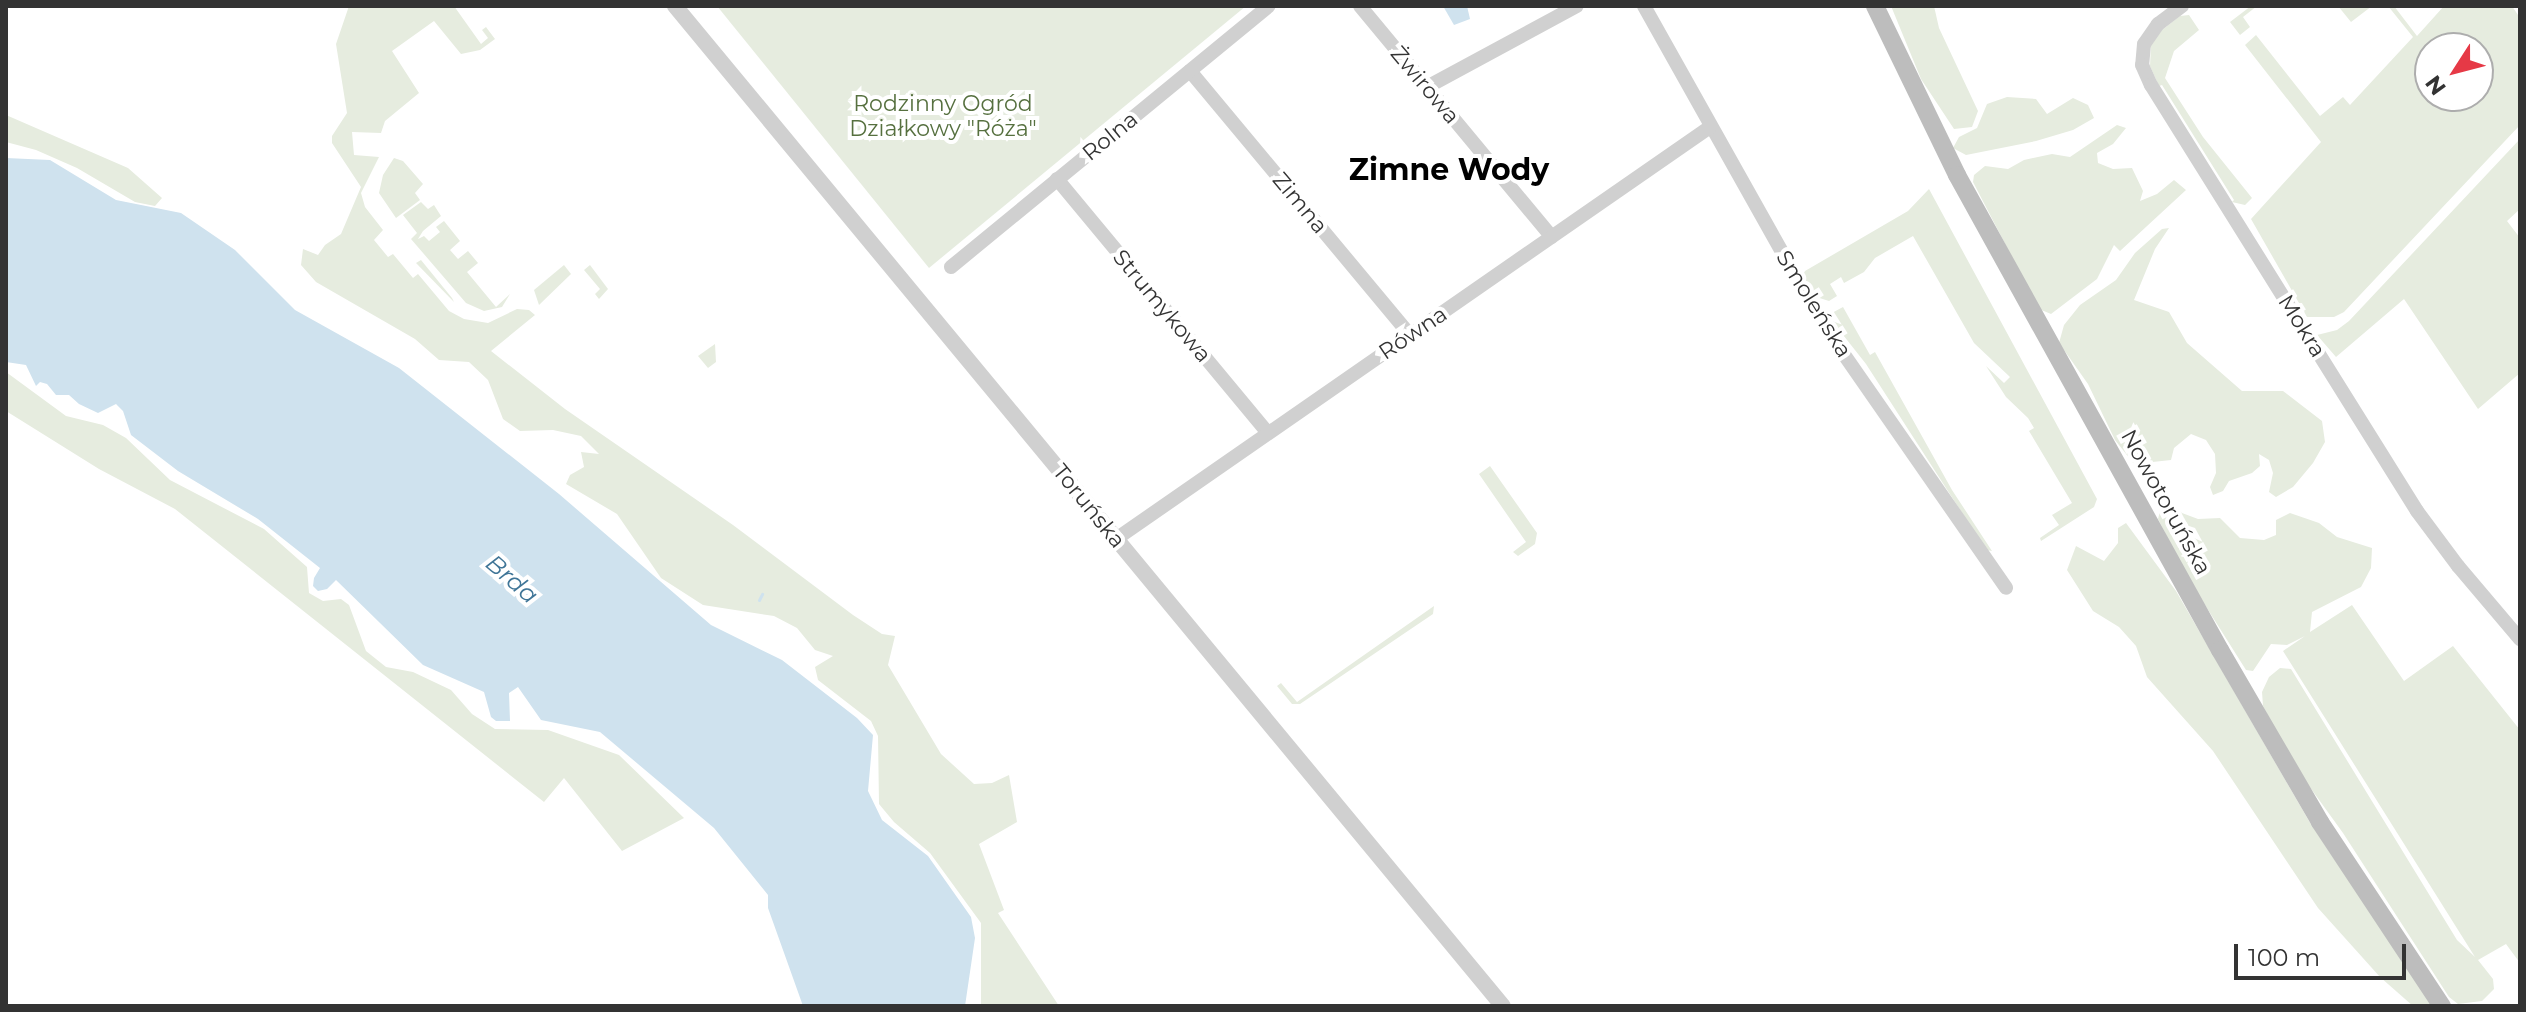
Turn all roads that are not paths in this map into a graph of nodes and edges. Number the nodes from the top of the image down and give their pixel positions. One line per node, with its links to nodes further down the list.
1 (675, 6): 16 (street, Toruńska)
2 (1269, 6): 8 (street, Rolna)
3 (1360, 6): 9 (street, Żwirowa)
4 (1577, 6): 9 (street)
5 (1644, 6): 10 (street, Smoleńska)
6 (1875, 6): 20 (main road, Nowotoruńska)
7 (2182, 6): 18 (street, Mokra)
8 (1190, 71): 11 (street, Rolna); 14 (street, Zimna)
9 (1427, 87): 12 (street, Żwirowa)
10 (1710, 127): 12 (street, Równa); 17 (street, Smoleńska)
11 (1057, 179): 13 (street, Rolna); 15 (street, Strumykowa)
12 (1552, 237): 14 (street, Równa)
13 (951, 267)
14 (1410, 335): 15 (street, Równa)
15 (1267, 432): 16 (street, Równa)
16 (1116, 539): 19 (street, Toruńska)
17 (2006, 588)
18 (2520, 639)
19 (1503, 1006)
20 (2442, 1006)

